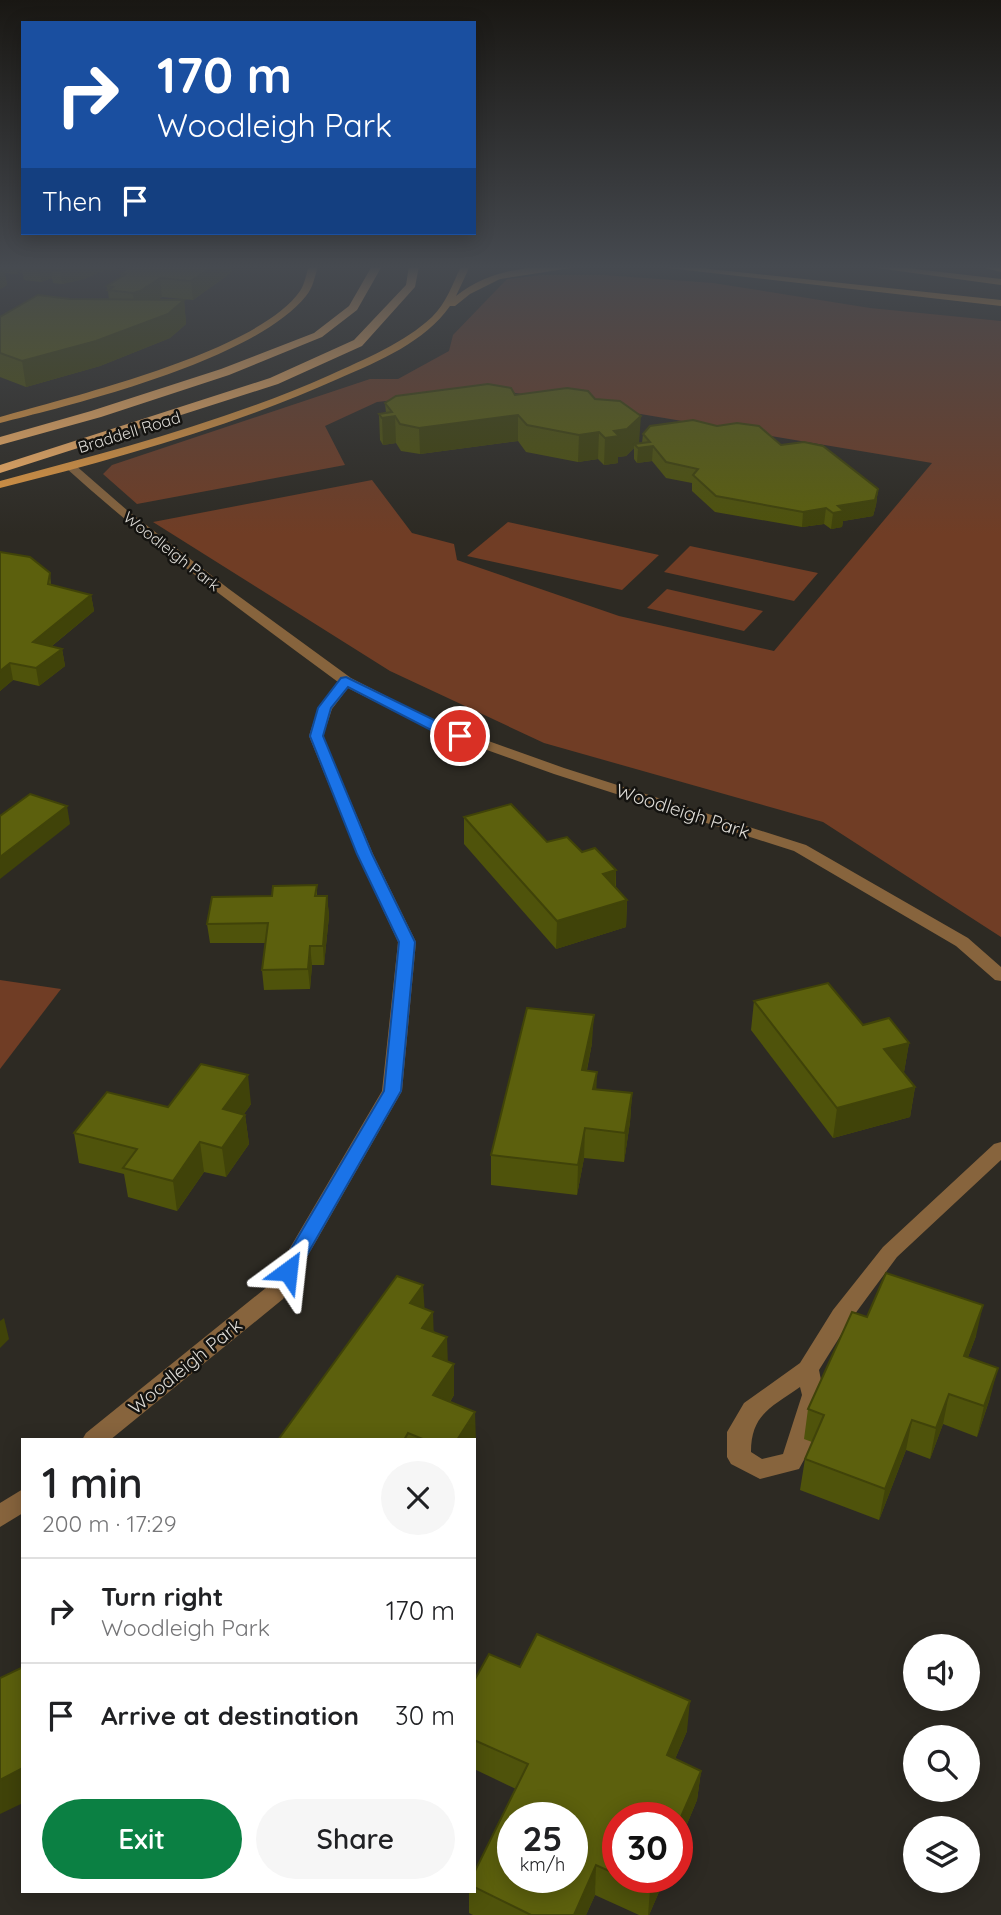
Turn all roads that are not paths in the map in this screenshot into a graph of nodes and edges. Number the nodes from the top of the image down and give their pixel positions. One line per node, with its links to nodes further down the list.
1 (204, 355): 5 (main road)
2 (264, 355): 6 (highway)
3 (332, 355): 8 (highway)
4 (381, 355): 7 (main road, Braddell Road)
5 (0, 420)
6 (0, 440)
7 (70, 466): 9 (main road, Braddell Road); 10 (street, Woodleigh Park)
8 (0, 469)
9 (0, 485)
10 (346, 681): 11 (street, Woodleigh Park); 14 (street, Woodleigh Park)
11 (1001, 976)
12 (1001, 1149): 13 (street)
13 (808, 1369)
14 (96, 1438)
15 (21, 1501): 16 (street)
16 (0, 1517)

